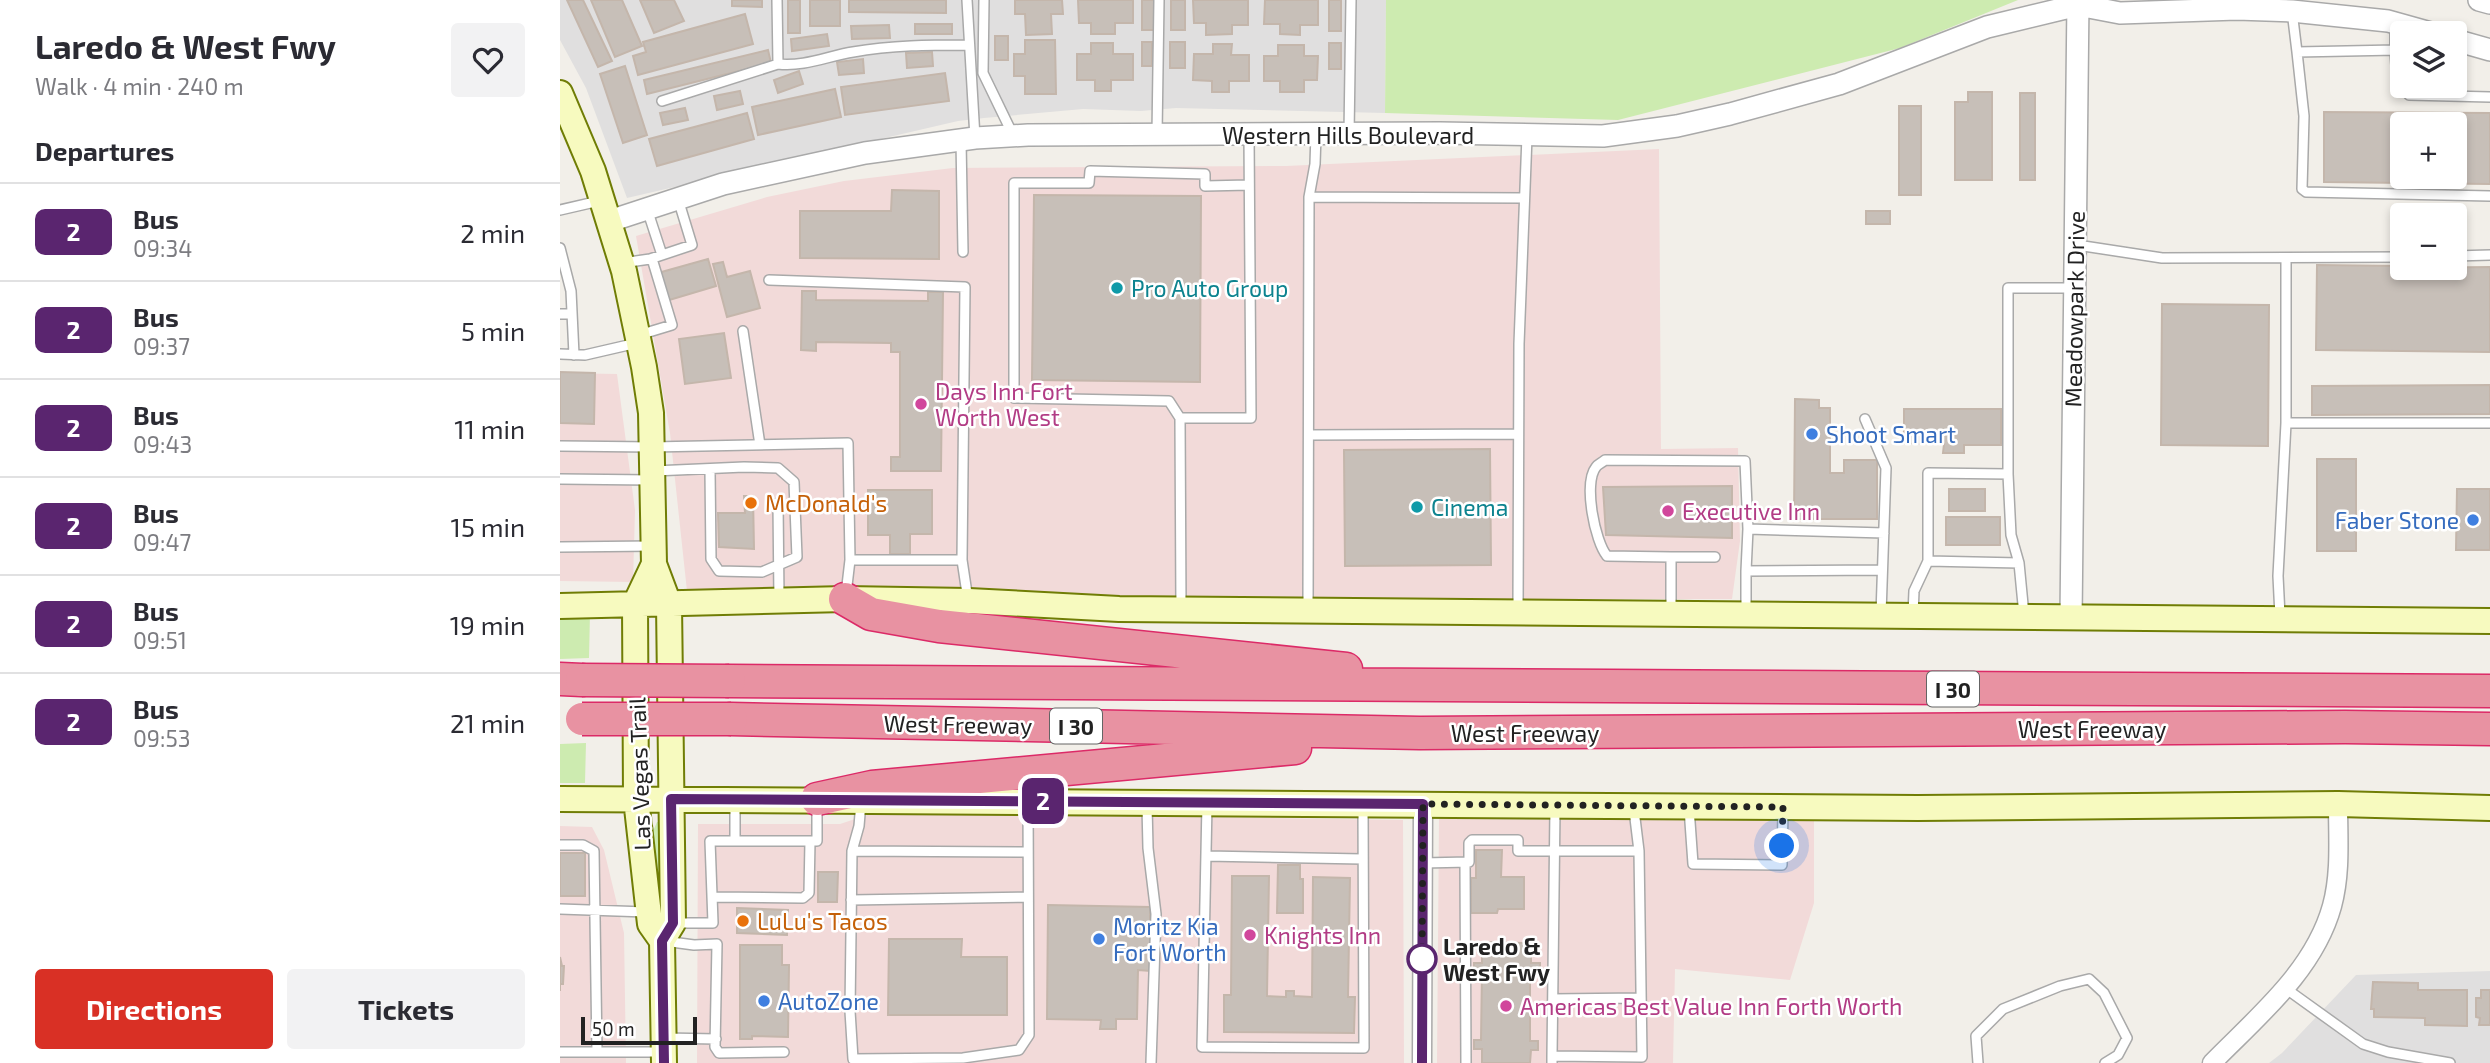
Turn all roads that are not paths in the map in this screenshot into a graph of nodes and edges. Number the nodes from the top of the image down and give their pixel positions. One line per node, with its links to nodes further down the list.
1 (777, 0): 16 (lane)
2 (967, 0): 12 (lane)
3 (984, 0): 23 (lane)
4 (1159, 0): 24 (lane)
5 (1351, 0): 22 (lane)
6 (2479, 0): 8 (street)
7 (2080, 2): 9 (street, Western Hills Boulevard); 26 (street, Western Hills Boulevard); 36 (street, Meadowpark Drive)
8 (2490, 3)
9 (2292, 11): 10 (street, Western Hills Boulevard); 15 (lane)
10 (2390, 22)
11 (2467, 43): 14 (street)
12 (969, 45): 16 (lane); 27 (lane)
13 (2390, 50): 15 (lane)
14 (2490, 50)
15 (2297, 52): 29 (lane)
16 (778, 64): 20 (lane)
17 (560, 93): 35 (main road)
18 (2467, 96): 19 (lane)
19 (2490, 97)
20 (662, 102)
21 (1316, 134): 22 (street, Western Hills Boulevard); 25 (street, Western Hills Boulevard); 30 (lane)
22 (1349, 134): 26 (street, Western Hills Boulevard)
23 (1013, 135): 24 (street, Western Hills Boulevard); 27 (street, Western Hills Boulevard)
24 (1157, 135): 25 (street, Western Hills Boulevard)
25 (1249, 135): 28 (lane)
26 (1527, 136): 31 (lane)
27 (968, 139): 32 (street, Western Hills Boulevard); 38 (lane)
28 (1249, 185): 54 (lane); 54 (lane)
29 (2490, 196)
30 (1309, 197): 31 (lane); 59 (lane)
31 (1524, 198): 58 (lane)
32 (678, 199): 33 (street, Western Hills Boulevard); 39 (lane)
33 (647, 209): 35 (street, Western Hills Boulevard); 39 (lane)
34 (560, 210): 35 (lane)
35 (606, 212): 45 (main road)
36 (2075, 245): 43 (lane); 47 (street, Meadowpark Drive)
37 (560, 248): 49 (lane)
38 (963, 251)
39 (662, 255): 44 (lane)
40 (2467, 256): 41 (lane)
41 (2490, 256)
42 (2390, 257): 43 (lane)
43 (2286, 258): 56 (lane)
44 (650, 259): 45 (lane); 51 (lane)
45 (622, 264): 51 (main road)
46 (769, 280): 74 (lane)
47 (2075, 288): 64 (lane); 94 (street, Meadowpark Drive)
48 (560, 314): 49 (lane)
49 (572, 314): 53 (lane)
50 (743, 331): 60 (lane)
51 (638, 339): 53 (lane); 62 (main road)
52 (560, 354): 53 (lane)
53 (574, 355)
54 (1180, 418): 86 (lane)
55 (1865, 419): 68 (lane)
56 (2286, 423): 57 (lane); 95 (lane)
57 (2490, 423)
58 (1517, 434): 59 (lane); 88 (lane)
59 (1309, 435): 87 (lane)
60 (760, 444): 62 (lane); 73 (lane)
61 (560, 446): 62 (lane)
62 (652, 466): 63 (lane); 65 (lane); 70 (main road)
63 (710, 470): 77 (lane); 77 (lane)
64 (2008, 474): 75 (lane); 76 (lane)
65 (560, 479)
66 (778, 503): 77 (lane)
67 (1748, 529): 68 (lane); 71 (lane); 79 (lane)
68 (1884, 533): 78 (lane)
69 (560, 547): 70 (lane)
70 (654, 555): 83 (main road); 84 (main road, Las Vegas Trail)
71 (1671, 556): 72 (lane); 89 (lane)
72 (1715, 557)
73 (850, 560): 74 (lane); 80 (lane)
74 (962, 560): 82 (lane)
75 (1928, 561): 76 (lane); 92 (lane)
76 (2019, 564): 93 (lane)
77 (778, 565): 81 (lane)
78 (1881, 570): 79 (lane); 91 (lane)
79 (1746, 571): 90 (lane)
80 (845, 599): 81 (main road); 82 (main road); 98 (highway)
81 (785, 600): 84 (main road)
82 (969, 601): 86 (main road)
83 (635, 604): 84 (main road); 85 (main road); 104 (main road, Las Vegas Trail)
84 (669, 604): 105 (main road, Las Vegas Trail)
85 (560, 606)
86 (1181, 609): 87 (main road)
87 (1308, 611): 88 (main road)
88 (1518, 612): 89 (main road)
89 (1671, 614): 90 (main road)
90 (1746, 615): 91 (main road)
91 (1881, 616): 92 (main road)
92 (1913, 616): 93 (main road)
93 (2024, 617): 94 (main road)
94 (2071, 618): 95 (main road)
95 (2280, 620): 96 (main road)
96 (2490, 621)
97 (571, 679): 98 (highway, West Freeway / I 30, bridge)
98 (1415, 686): 99 (highway, West Freeway / I 30)
99 (2490, 691)
100 (571, 719): 102 (highway, West Freeway / I 30, bridge)
101 (2490, 729): 102 (highway, West Freeway / I 30)
102 (1420, 733): 107 (highway)
103 (560, 799): 104 (main road)
104 (636, 799): 105 (main road); 136 (main road, Las Vegas Trail)
105 (671, 799): 106 (main road); 137 (main road, Las Vegas Trail)
106 (735, 799): 107 (main road); 120 (lane)
107 (817, 799): 108 (main road); 121 (lane)
108 (862, 800): 109 (main road); 124 (lane)
109 (1028, 801): 110 (main road); 126 (lane)
110 (1147, 802): 111 (main road); 148 (lane)
111 (1207, 802): 112 (main road); 127 (lane)
112 (1363, 804): 113 (main road); 128 (lane)
113 (1423, 804): 115 (main road); 130 (street)
114 (2338, 804): 118 (main road); 119 (main road); 138 (street)
115 (1555, 805): 116 (main road); 125 (lane)
116 (1633, 806): 117 (main road); 123 (lane)
117 (1689, 806): 118 (main road); 118 (lane)
118 (1783, 807)
119 (2490, 808)
120 (735, 841): 121 (lane); 131 (lane)
121 (810, 841): 131 (lane)
122 (560, 845): 135 (lane)
123 (1639, 850): 125 (lane); 139 (lane)
124 (852, 851): 126 (lane); 133 (lane)
125 (1555, 851): 129 (lane); 140 (lane)
126 (1028, 852): 132 (lane)
127 (1206, 856): 128 (lane); 128 (lane)
128 (1362, 859)
129 (1465, 862): 130 (lane); 150 (lane)
130 (1423, 863): 149 (street)
131 (712, 897): 137 (lane)
132 (1028, 897): 133 (lane); 147 (lane)
133 (851, 900): 147 (lane)
134 (560, 909): 135 (lane)
135 (596, 909): 136 (lane); 144 (lane)
136 (648, 912): 137 (main road, Las Vegas Trail)
137 (668, 932): 141 (lane); 142 (main road, Las Vegas Trail)
138 (2285, 988): 153 (street); 154 (lane)
139 (1641, 998): 140 (lane); 146 (lane)
140 (1553, 999): 146 (lane)
141 (716, 1039): 142 (lane); 145 (lane)
142 (664, 1051): 144 (lane)
143 (560, 1052): 144 (lane)
144 (597, 1052)
145 (785, 1052)
146 (1552, 1059)
147 (850, 1061)
148 (1151, 1063)
149 (1422, 1063)
150 (1466, 1063)
151 (1978, 1063): 152 (lane)
152 (2105, 1063)
153 (2212, 1063)
154 (2449, 1063)

